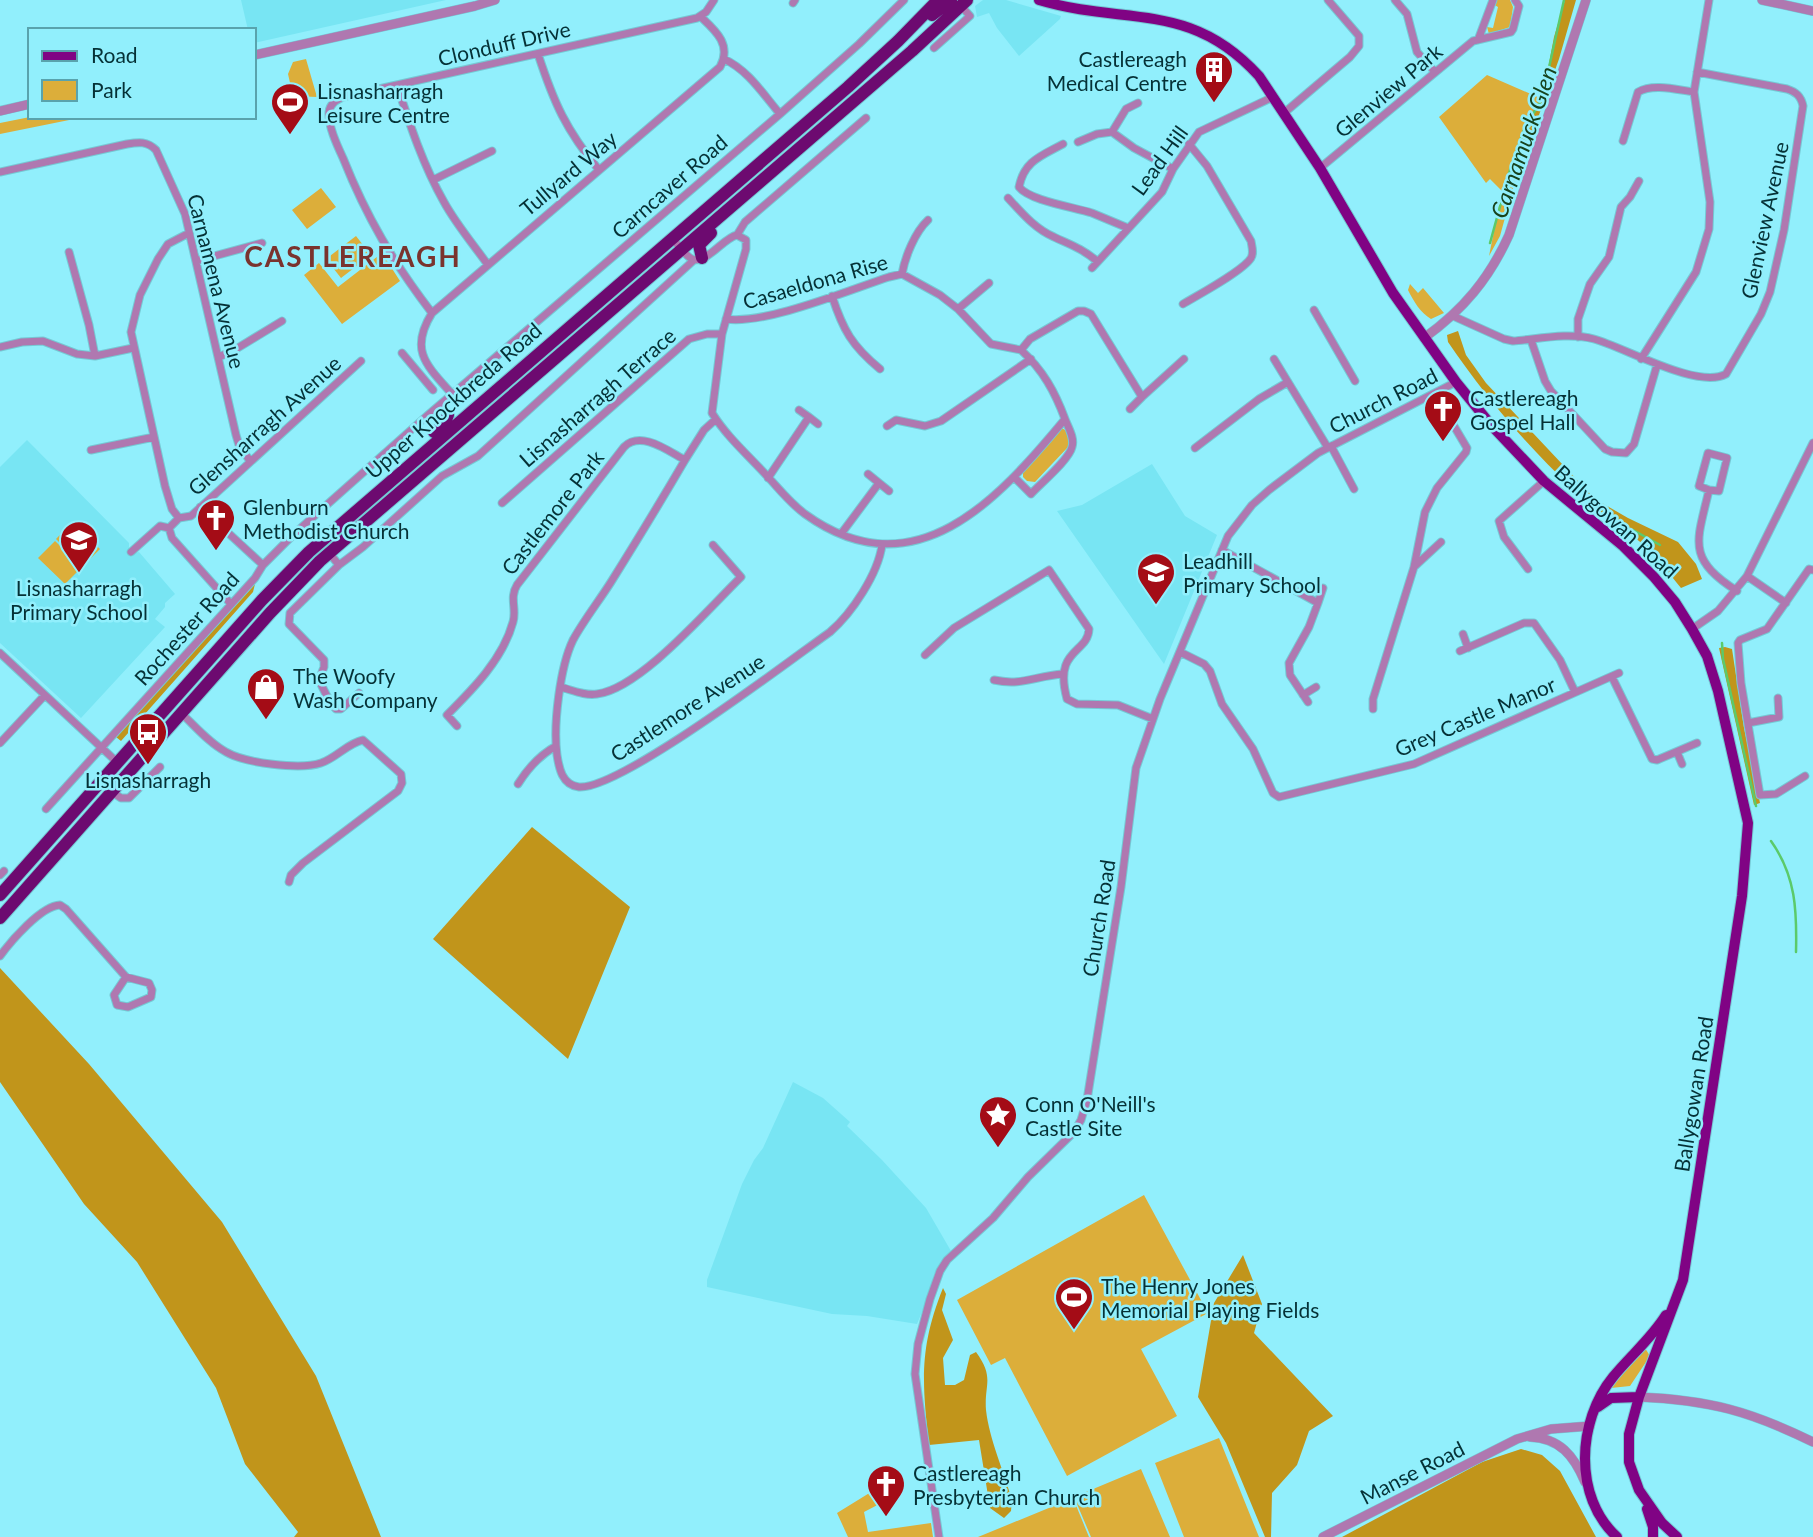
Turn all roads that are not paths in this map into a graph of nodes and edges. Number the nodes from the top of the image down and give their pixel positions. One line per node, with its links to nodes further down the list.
1 (495, 0): 22 (street)
2 (714, 0): 17 (street)
3 (904, 0): 33 (street, Carncaver Road)
4 (929, 0): 36 (highway)
5 (938, 0): 19 (highway, Upper Knockbreda Road)
6 (1039, 0): 28 (main road, Ballygowan Road)
7 (1328, 0): 32 (street)
8 (1395, 0): 24 (street)
9 (1493, 0): 18 (street)
10 (1515, 0): 18 (street, Glenview Park)
11 (1586, 0): 68 (street)
12 (1709, 0): 25 (street)
13 (1762, 0): 14 (street)
14 (1774, 1): 16 (street)
15 (960, 2): 19 (highway); 20 (street); 39 (highway, Upper Knockbreda Road)
16 (1813, 11)
17 (701, 17): 21 (street, Clonduff Drive); 23 (street)
18 (1478, 40): 24 (street, Glenview Park)
19 (898, 41): 36 (highway, Upper Knockbreda Road)
20 (934, 48)
21 (538, 54): 26 (street, Clonduff Drive); 45 (street)
22 (256, 55)
23 (724, 59): 33 (street); 45 (street, Tullyard Way)
24 (1435, 72): 43 (street, Glenview Park)
25 (1697, 72): 27 (street); 86 (street, Glenview Avenue)
26 (397, 85): 47 (street); 67 (street, Clonduff Drive)
27 (1694, 92): 37 (street); 84 (street)
28 (1273, 97): 32 (main road, Ballygowan Road); 41 (street, Lead Hill)
29 (1138, 103): 35 (street)
30 (28, 104): 31 (street)
31 (0, 111)
32 (1284, 113): 43 (main road, Ballygowan Road)
33 (780, 114): 94 (street, Carncaver Road)
34 (866, 118): 53 (street)
35 (1112, 132): 38 (street); 44 (street)
36 (794, 133): 54 (highway, Upper Knockbreda Road)
37 (1623, 141)
38 (1077, 142)
39 (804, 144): 56 (highway, Upper Knockbreda Road); 58 (highway)
40 (1063, 144): 51 (street)
41 (1189, 144): 44 (street, Lead Hill); 64 (street)
42 (492, 151): 47 (street)
43 (1320, 168): 73 (main road, Ballygowan Road)
44 (1173, 169): 51 (street, Lead Hill)
45 (598, 170): 60 (street, Tullyard Way)
46 (0, 172): 52 (street, Carnamena Avenue)
47 (433, 180): 60 (street)
48 (1639, 181): 72 (street)
49 (1008, 198): 51 (street, Lead Hill)
50 (928, 220): 61 (street)
51 (1128, 228)
52 (189, 233): 59 (street, Carnamena Avenue); 76 (street)
53 (737, 235): 58 (street); 69 (street)
54 (673, 238): 56 (street); 99 (highway, Upper Knockbreda Road)
55 (262, 243): 59 (street)
56 (682, 249): 58 (street); 105 (highway, Upper Knockbreda Road)
57 (69, 252): 79 (street)
58 (698, 259): 135 (street)
59 (196, 261): 80 (street, Carnamena Avenue)
60 (488, 265): 67 (street, Tullyard Way)
61 (902, 275): 63 (street, Casaeldona Rise); 65 (street, Casaeldona Rise)
62 (989, 283): 65 (street)
63 (832, 296): 69 (street, Casaeldona Rise); 87 (street)
64 (1183, 304)
65 (958, 309): 77 (street, Casaeldona Rise)
66 (1314, 310): 90 (street)
67 (432, 313): 88 (street)
68 (1453, 316): 73 (street); 74 (street, Glenview Avenue)
69 (726, 319): 71 (street)
70 (282, 321): 80 (street)
71 (722, 334): 101 (street); 122 (street, Lisnasharragh Terrace)
72 (1578, 337): 74 (street, Glenview Avenue); 84 (street, Glenview Avenue)
73 (1424, 338): 92 (main road, Ballygowan Road)
74 (1531, 340): 86 (street)
75 (0, 347): 79 (street)
76 (134, 348): 79 (street); 106 (street)
77 (1021, 350): 81 (street); 96 (street)
78 (402, 353): 89 (street)
79 (96, 356)
80 (219, 357): 113 (street, Carnamena Avenue)
81 (1031, 359): 102 (street); 104 (street)
82 (1184, 359): 96 (street)
83 (1274, 359): 91 (street)
84 (1641, 359): 86 (street, Glenview Avenue)
85 (361, 361): 113 (street, Glensharragh Avenue)
86 (1657, 365)
87 (880, 369)
88 (432, 371): 89 (street); 94 (street)
89 (423, 378): 93 (street)
90 (1355, 380)
91 (1288, 382): 108 (street); 109 (street)
92 (1456, 382): 95 (street, Church Road); 117 (main road, Ballygowan Road)
93 (433, 390)
94 (452, 394): 99 (street, Rochester Road)
95 (1435, 394): 108 (street, Church Road); 136 (street)
96 (1142, 397): 97 (street)
97 (1130, 409)
98 (799, 410): 100 (street)
99 (447, 415): 105 (street); 134 (street, Rochester Road); 172 (highway, Upper Knockbreda Road)
100 (809, 417): 103 (street); 116 (street)
101 (716, 419): 111 (street, Castlemore Avenue); 116 (street)
102 (1065, 419): 115 (street); 115 (street)
103 (818, 424)
104 (887, 426)
105 (465, 435): 132 (highway, Upper Knockbreda Road)
106 (154, 437): 110 (street); 124 (street)
107 (1813, 443): 112 (street)
108 (1329, 447): 119 (street); 130 (street, Church Road)
109 (1195, 448)
110 (91, 450)
111 (685, 460): 157 (street, Castlemore Avenue); 167 (street, Castlemore Park)
112 (1810, 460): 140 (street)
113 (250, 461): 123 (street, Glensharragh Avenue)
114 (868, 474): 118 (street)
115 (1014, 477): 129 (street)
116 (768, 478): 126 (street)
117 (1544, 481): 137 (street); 146 (main road, Ballygowan Road)
118 (879, 483): 121 (street); 126 (street)
119 (1354, 489)
120 (1709, 490): 120 (street); 142 (street)
121 (888, 491)
122 (502, 503)
123 (200, 507): 124 (street, Glensharragh Avenue); 134 (street)
124 (179, 517): 125 (street, Glensharragh Avenue)
125 (169, 528): 131 (street, Glensharragh Avenue); 143 (street)
126 (841, 534): 129 (street)
127 (1441, 542): 136 (street)
128 (713, 545): 157 (street)
129 (882, 545): 170 (street, Castlemore Avenue)
130 (1222, 550): 144 (street); 150 (street, Church Road)
131 (131, 552)
132 (329, 553): 135 (street); 164 (highway, Upper Knockbreda Road)
133 (1043, 562): 138 (street)
134 (263, 565): 143 (street, Rochester Road)
135 (339, 565): 154 (street)
136 (1413, 567): 163 (street)
137 (1528, 569)
138 (1048, 570): 152 (street); 153 (street)
139 (1813, 570): 145 (street)
140 (1748, 576): 142 (street); 145 (street)
141 (1324, 587): 144 (street)
142 (1737, 590): 146 (street)
143 (230, 603): 172 (street, Rochester Road)
144 (1318, 603): 158 (street)
145 (1786, 603): 166 (street)
146 (1692, 629): 184 (main road, Ballygowan Road)
147 (1463, 634): 148 (street)
148 (1468, 648): 149 (street, Grey Castle Manor); 159 (street, Grey Castle Manor)
149 (1460, 651)
150 (1180, 652): 159 (street, Grey Castle Manor); 165 (street, Church Road)
151 (0, 653): 161 (street)
152 (925, 655)
153 (1063, 674): 155 (street); 165 (street)
154 (319, 680): 156 (street); 160 (street)
155 (994, 680)
156 (309, 682)
157 (560, 687): 170 (street, Castlemore Avenue)
158 (1316, 687)
159 (1575, 692): 171 (street, Grey Castle Manor)
160 (359, 693)
161 (44, 695): 168 (street); 172 (street)
162 (1777, 698): 166 (street)
163 (1373, 709)
164 (181, 713): 177 (highway, Upper Knockbreda Road); 179 (street)
165 (1153, 719): 195 (street, Church Road)
166 (1748, 723): 175 (street)
167 (457, 726)
168 (0, 743)
169 (1696, 743): 171 (street)
170 (556, 746): 176 (street)
171 (1677, 752): 173 (street)
172 (110, 755): 178 (street, Rochester Road); 180 (highway, Upper Knockbreda Road)
173 (1682, 764)
174 (160, 767): 177 (street)
175 (1805, 776)
176 (518, 783)
177 (112, 792): 181 (highway, Upper Knockbreda Road)
178 (46, 809)
179 (289, 882)
180 (0, 895)
181 (0, 918)
182 (0, 956): 183 (street)
183 (126, 977): 183 (street)
184 (1675, 1302): 186 (main road, Ballygowan Road); 188 (main road, Ballygowan Road)
185 (1611, 1398): 186 (main road); 188 (main road); 189 (main road)
186 (1639, 1398): 187 (street); 189 (main road, Ballygowan Road)
187 (1662, 1398): 189 (street); 192 (street)
188 (1596, 1409): 190 (main road, Ballygowan Road)
189 (1635, 1409): 194 (main road, Ballygowan Road)
190 (1590, 1426): 191 (street, Manse Road); 193 (main road, Ballygowan Road)
191 (1517, 1439): 193 (street); 196 (street, Manse Road)
192 (1813, 1442)
193 (1588, 1490): 197 (main road, Ballygowan Road)
194 (1642, 1497): 198 (main road); 199 (main road, Ballygowan Road)
195 (939, 1537)
196 (1322, 1537)
197 (1617, 1537)
198 (1654, 1537)
199 (1677, 1537)

